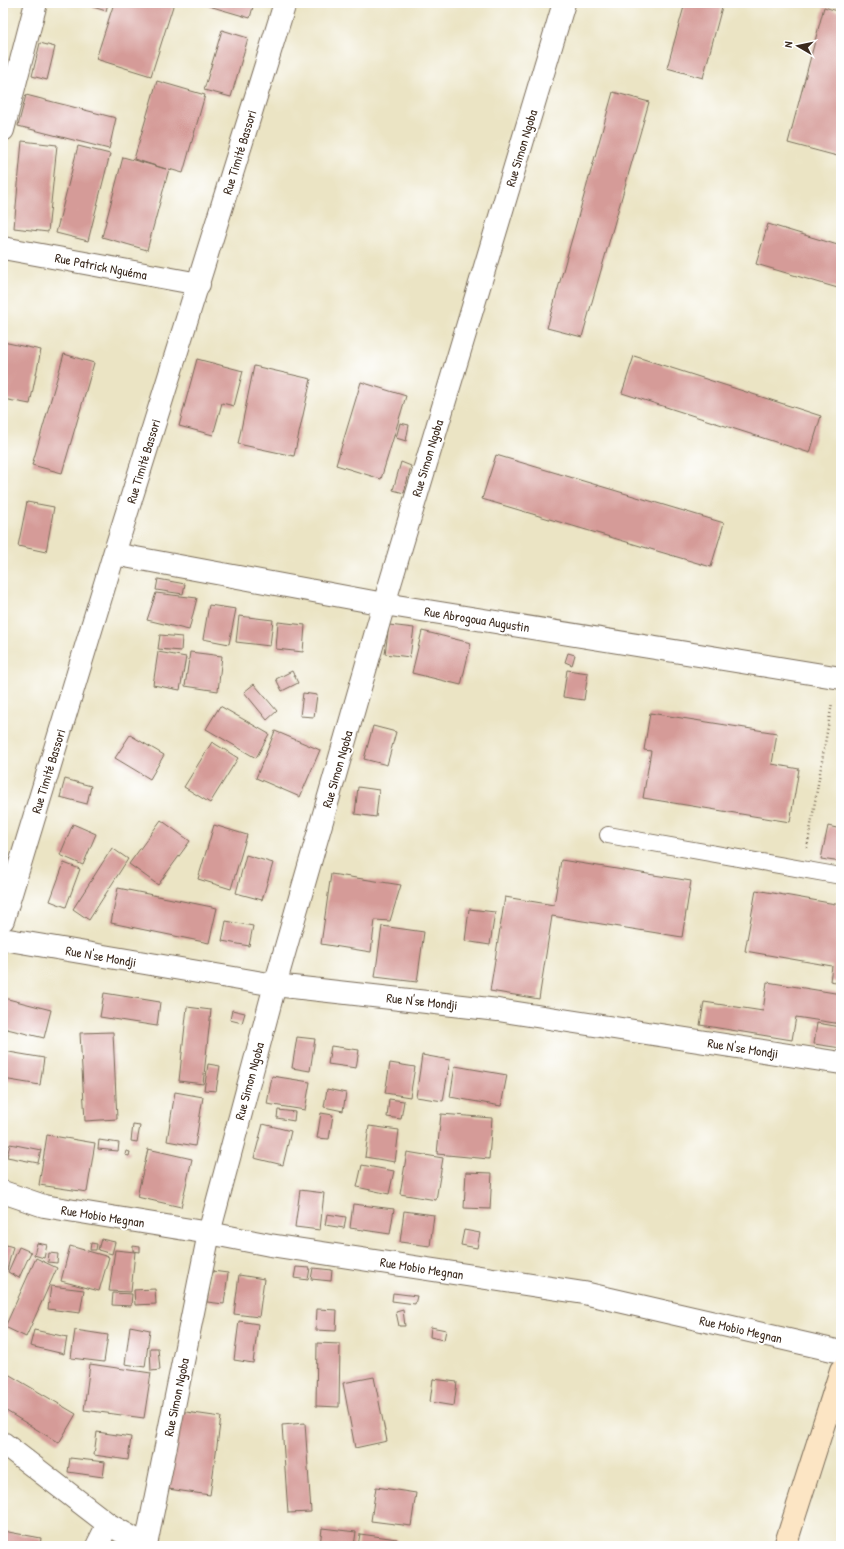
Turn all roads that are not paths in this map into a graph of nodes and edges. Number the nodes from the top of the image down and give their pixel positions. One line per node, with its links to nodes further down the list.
1 (36, 3): 4 (street)
2 (285, 3): 6 (street, Rue Timité Bassori)
3 (564, 3): 8 (street, Rue Simon Ngoba)
4 (3, 130)
5 (3, 248): 6 (street, Rue Patrick Nguéma)
6 (199, 284): 7 (street, Rue Timité Bassori)
7 (114, 554): 8 (street, Rue Abrogoua Augustin); 12 (street, Rue Timité Bassori)
8 (384, 604): 9 (street, Rue Abrogoua Augustin); 14 (street, Rue Simon Ngoba)
9 (839, 678)
10 (608, 835): 11 (lane)
11 (841, 876)
12 (3, 920)
13 (3, 939): 14 (street, Rue N'se Mondji)
14 (275, 985): 15 (street, Rue N'se Mondji); 17 (street, Rue Simon Ngoba)
15 (841, 1063)
16 (3, 1192): 17 (street, Rue Mobio Megnan)
17 (209, 1232): 18 (street, Rue Mobio Megnan); 23 (street, Rue Simon Ngoba)
18 (841, 1352)
19 (841, 1370): 24 (main road)
20 (3, 1443): 21 (street)
21 (108, 1524): 22 (street); 23 (street)
22 (97, 1546)
23 (146, 1546)
24 (785, 1546)

